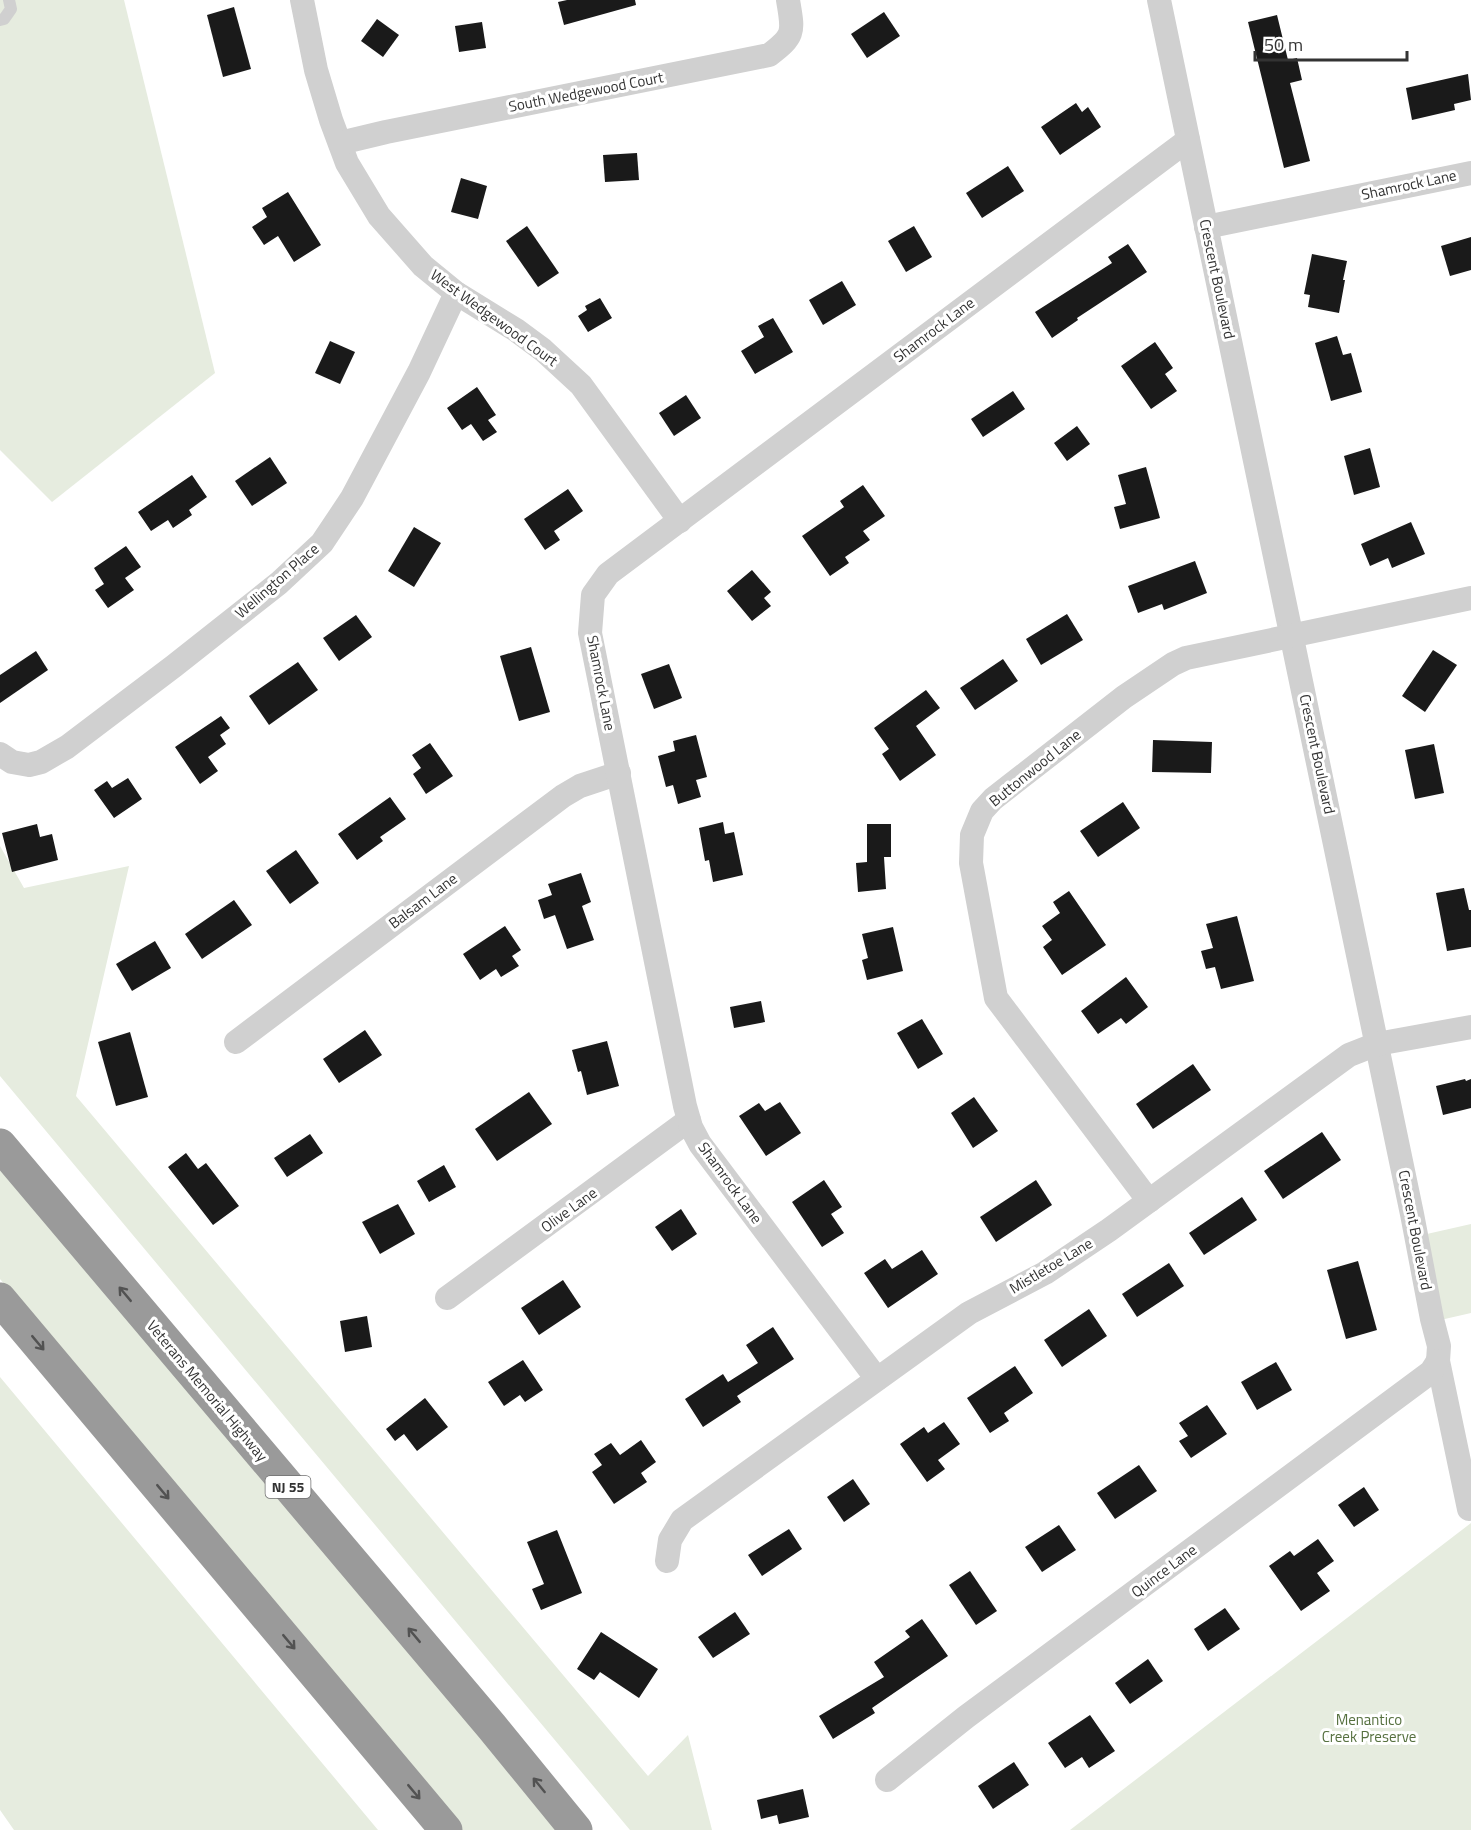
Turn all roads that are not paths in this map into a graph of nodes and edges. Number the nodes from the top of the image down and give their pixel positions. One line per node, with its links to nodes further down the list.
1 (9, 0): 5 (lane)
2 (302, 0): 7 (street, West Wedgewood Court)
3 (788, 0): 7 (street, South Wedgewood Court)
4 (1159, 0): 6 (street, Crescent Boulevard)
5 (0, 20)
6 (1188, 140): 9 (street, Crescent Boulevard); 11 (street, Shamrock Lane)
7 (340, 143): 10 (street, West Wedgewood Court)
8 (1471, 173): 9 (street, Shamrock Lane)
9 (1206, 227): 13 (street, Crescent Boulevard)
10 (456, 292): 11 (street, West Wedgewood Court); 14 (street, Wellington Place)
11 (680, 521): 15 (street, Shamrock Lane)
12 (1471, 598): 13 (street, Buttonwood Lane)
13 (1292, 635): 18 (street, Crescent Boulevard); 21 (street, Buttonwood Lane)
14 (0, 754)
15 (618, 773): 17 (street, Balsam Lane); 19 (street, Shamrock Lane)
16 (1471, 1027): 18 (street, Mistletoe Lane)
17 (236, 1042)
18 (1377, 1044): 21 (street, Mistletoe Lane); 24 (street, Crescent Boulevard)
19 (689, 1120): 22 (street, Olive Lane); 25 (street, Shamrock Lane)
20 (0, 1145): 30 (highway, Veterans Memorial Highway / NJ 55, one-way to 20)
21 (1149, 1201): 25 (street, Mistletoe Lane)
22 (447, 1298)
23 (0, 1299): 29 (highway, one-way to 29)
24 (1438, 1361): 26 (street, Crescent Boulevard); 28 (street, Quince Lane)
25 (877, 1379): 27 (street, Mistletoe Lane)
26 (1469, 1509)
27 (667, 1561)
28 (887, 1780)
29 (446, 1830)
30 (576, 1830)

